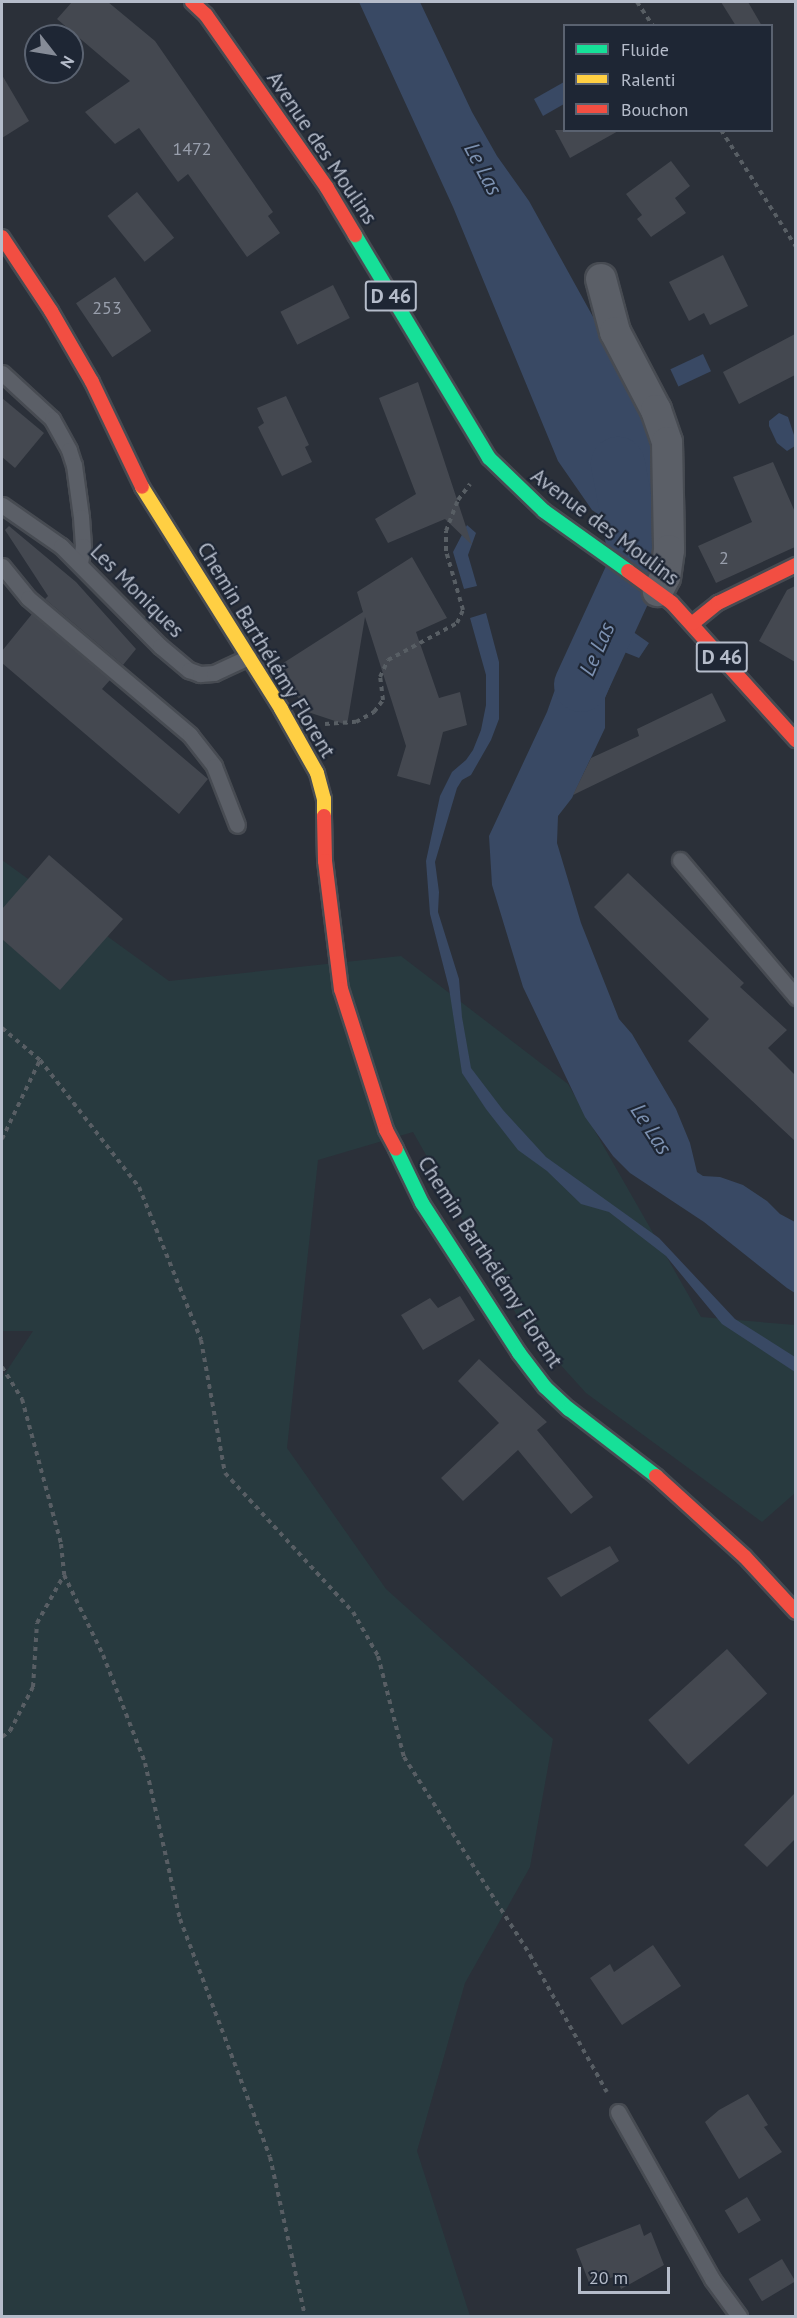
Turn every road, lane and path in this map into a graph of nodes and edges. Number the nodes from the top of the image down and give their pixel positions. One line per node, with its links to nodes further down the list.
1 (192, 2): 9 (street, Avenue des Moulins / D 46)
2 (637, 2): 3 (path)
3 (652, 24)
4 (722, 132): 6 (path)
5 (2, 237): 16 (street, Chemin Barthélémy Florent)
6 (795, 247)
7 (601, 279): 14 (street)
8 (2, 373): 11 (lane)
9 (494, 464): 14 (street, Avenue des Moulins / D 46); 17 (path)
10 (2, 506): 11 (lane, Les Moniques)
11 (80, 563): 16 (lane, Les Moniques)
12 (795, 565): 15 (street)
13 (2, 566): 19 (lane)
14 (651, 586): 15 (street, Avenue des Moulins / D 46)
15 (693, 623): 18 (street, Avenue des Moulins / D 46)
16 (249, 657): 17 (street, Chemin Barthélémy Florent)
17 (288, 722): 27 (street, Chemin Barthélémy Florent)
18 (795, 740)
19 (237, 825)
20 (680, 860): 21 (lane)
21 (792, 987)
22 (2, 1028): 23 (path)
23 (40, 1060): 24 (path); 29 (path)
24 (2, 1139)
25 (2, 1367): 26 (path)
26 (64, 1575): 28 (path); 30 (path)
27 (795, 1612)
28 (2, 1737)
29 (618, 2112): 31 (lane)
30 (305, 2316)
31 (739, 2316)

